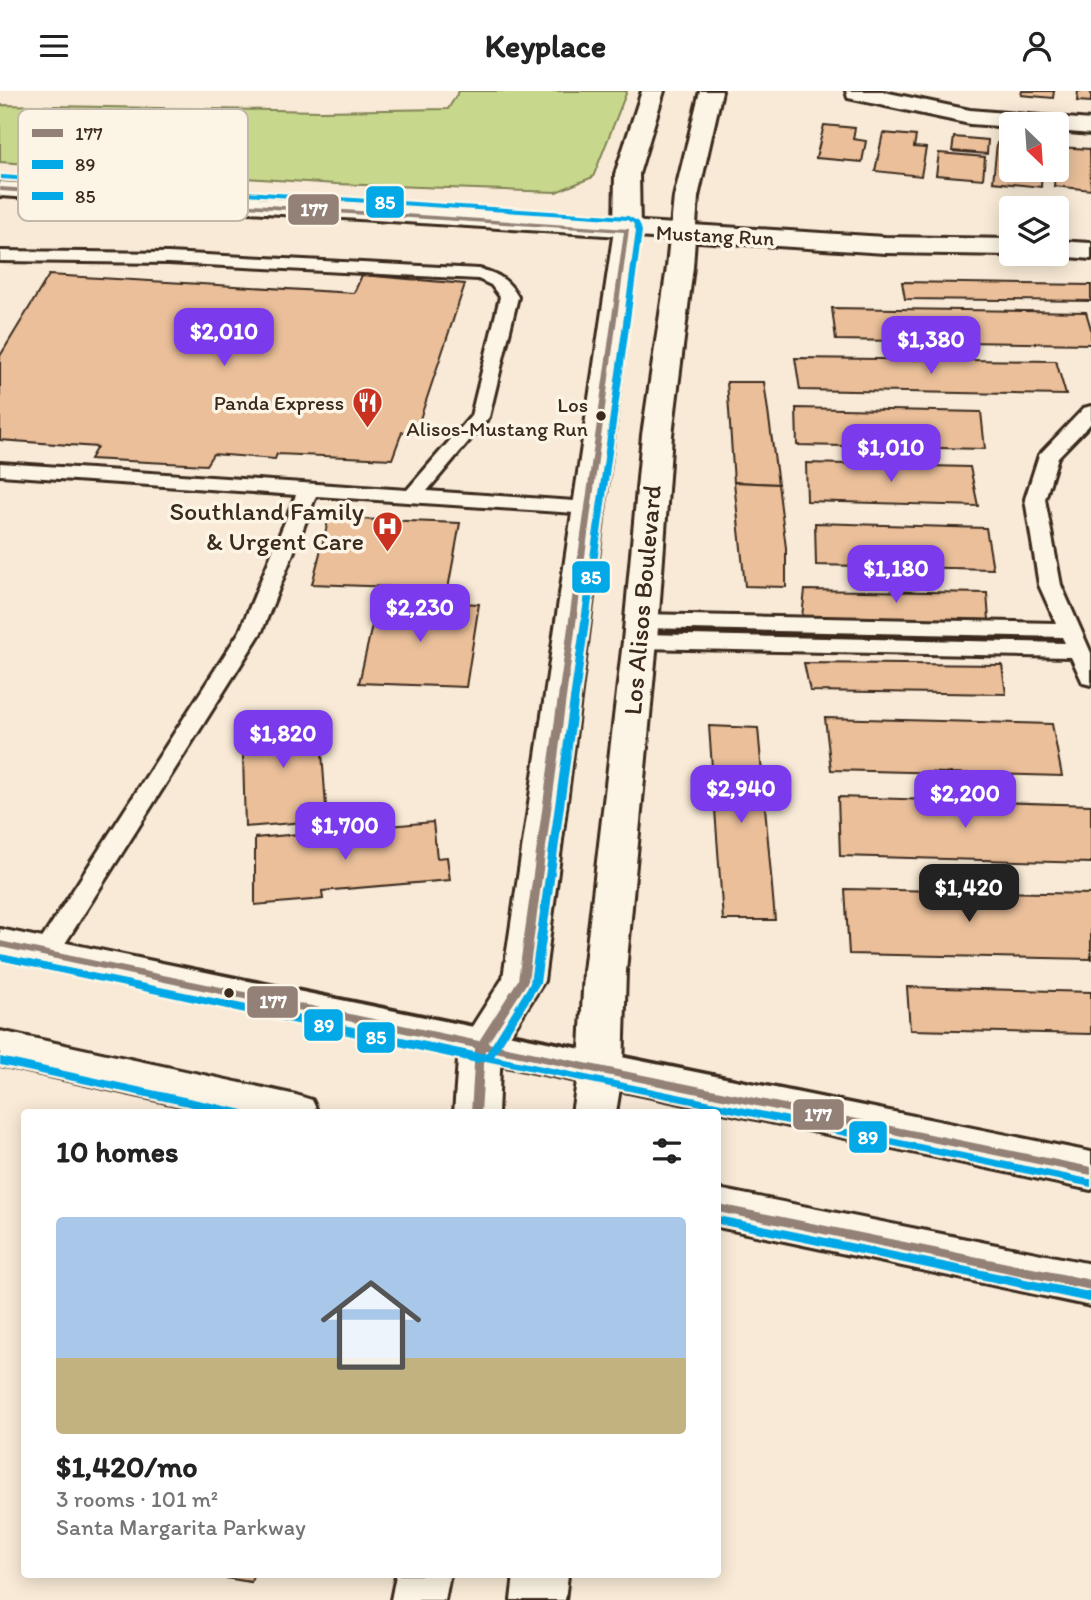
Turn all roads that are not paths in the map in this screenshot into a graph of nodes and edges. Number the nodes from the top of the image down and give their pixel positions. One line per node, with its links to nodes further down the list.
1 (653, 91): 8 (main road)
2 (711, 91): 9 (main road, Los Alisos Boulevard)
3 (856, 93): 4 (main road)
4 (1091, 127)
5 (0, 189): 6 (main road, Mustang Run)
6 (18, 190)
7 (248, 205): 8 (main road, Mustang Run)
8 (627, 230): 9 (main road, Mustang Run); 18 (main road)
9 (684, 233): 10 (main road, Mustang Run); 19 (main road, Los Alisos Boulevard)
10 (999, 247)
11 (1069, 250): 12 (main road)
12 (1091, 251)
13 (0, 256): 17 (lane)
14 (1091, 412): 20 (lane)
15 (0, 469): 16 (lane)
16 (309, 488): 17 (lane); 23 (lane)
17 (414, 495): 18 (lane)
18 (590, 508): 24 (main road)
19 (640, 631): 20 (lane); 26 (main road, Los Alisos Boulevard)
20 (1074, 640): 21 (lane)
21 (1091, 678)
22 (0, 944): 23 (main road)
23 (45, 954): 24 (main road)
24 (481, 1047): 26 (main road); 28 (main road)
25 (0, 1048): 27 (main road)
26 (601, 1069): 29 (main road, Los Alisos Boulevard); 30 (main road)
27 (278, 1109)
28 (476, 1109)
29 (595, 1109)
30 (1091, 1171)
31 (721, 1209): 32 (main road)
32 (1091, 1285)
33 (422, 1578): 35 (main road)
34 (541, 1578): 36 (main road)
35 (418, 1600)
36 (538, 1600)

